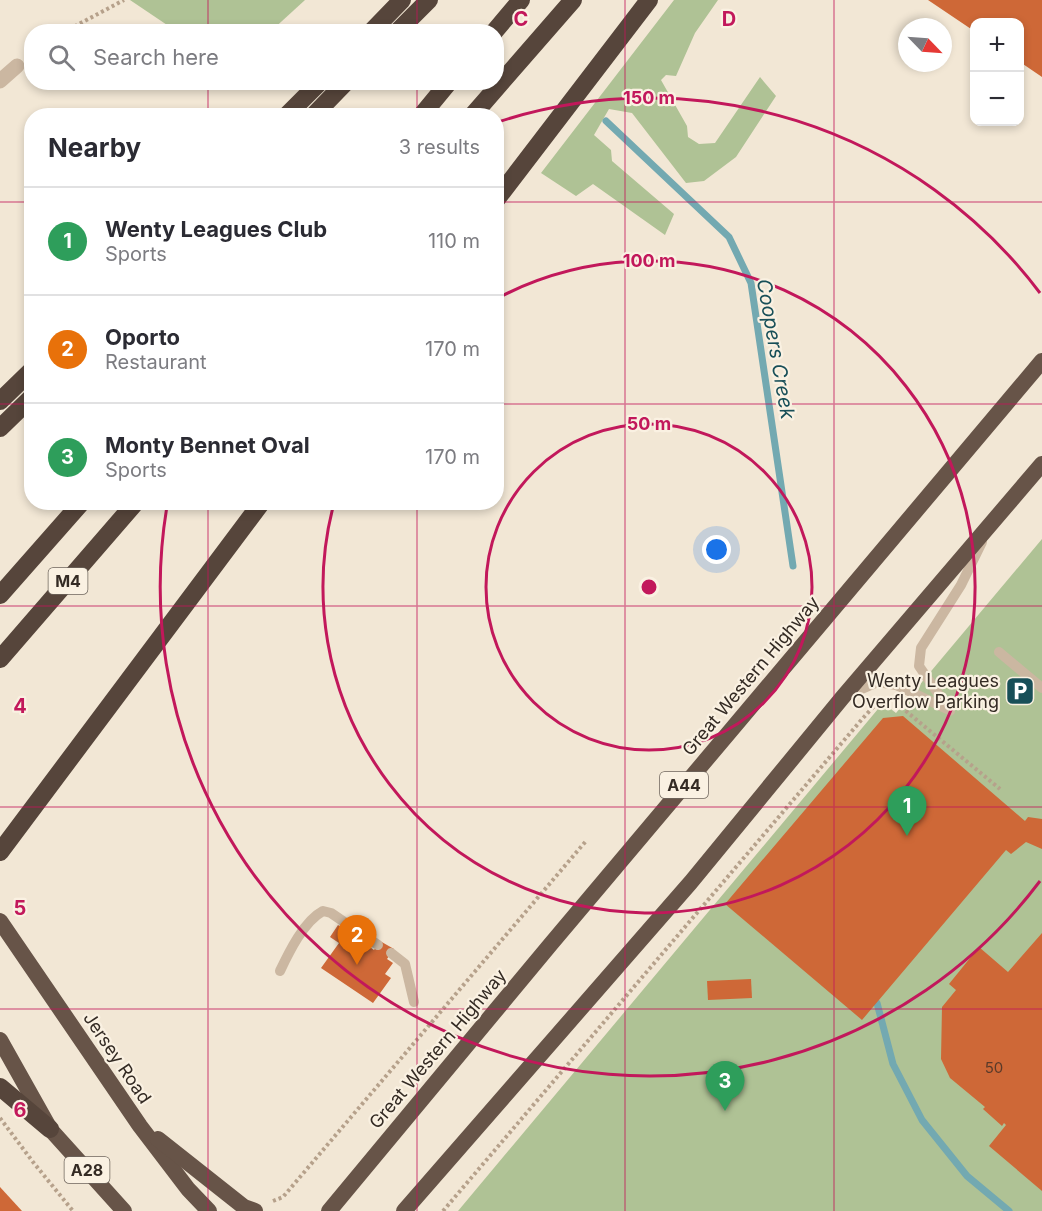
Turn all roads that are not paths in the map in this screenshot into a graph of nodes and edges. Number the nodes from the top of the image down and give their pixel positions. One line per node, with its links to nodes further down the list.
1 (402, 0): 6 (highway)
2 (429, 0): 7 (highway)
3 (521, 0): 8 (highway)
4 (573, 0): 10 (highway)
5 (649, 0): 20 (highway)
6 (379, 24)
7 (405, 24)
8 (501, 24)
9 (17, 66): 11 (street)
10 (504, 79)
11 (0, 81)
12 (312, 90): 16 (highway)
13 (338, 90): 17 (highway)
14 (442, 90): 18 (highway)
15 (495, 90): 19 (highway)
16 (294, 108)
17 (321, 108)
18 (428, 108)
19 (479, 108)
20 (504, 190)
21 (1042, 361): 50 (highway, Great Western Highway / A44)
22 (24, 378): 23 (highway)
23 (0, 401)
24 (24, 405): 25 (highway)
25 (0, 428)
26 (1042, 464): 30 (highway)
27 (75, 510): 31 (highway, M4)
28 (129, 510): 33 (highway, M4)
29 (256, 510): 36 (highway)
30 (992, 524): 35 (highway); 35 (lane)
31 (0, 596)
32 (999, 652): 34 (lane)
33 (0, 658)
34 (1042, 688)
35 (842, 698): 46 (highway)
36 (0, 852)
37 (0, 921): 44 (highway, Jersey Road)
38 (378, 945): 40 (lane)
39 (391, 953): 41 (lane)
40 (280, 971)
41 (414, 1002)
42 (0, 1040): 45 (highway, A28)
43 (0, 1087): 45 (highway)
44 (140, 1126): 48 (highway, Jersey Road); 49 (highway)
45 (50, 1129): 47 (highway, A28)
46 (439, 1170): 51 (highway); 52 (highway)
47 (124, 1211)
48 (209, 1211)
49 (255, 1211)
50 (328, 1211)
51 (404, 1211)
52 (415, 1211)

